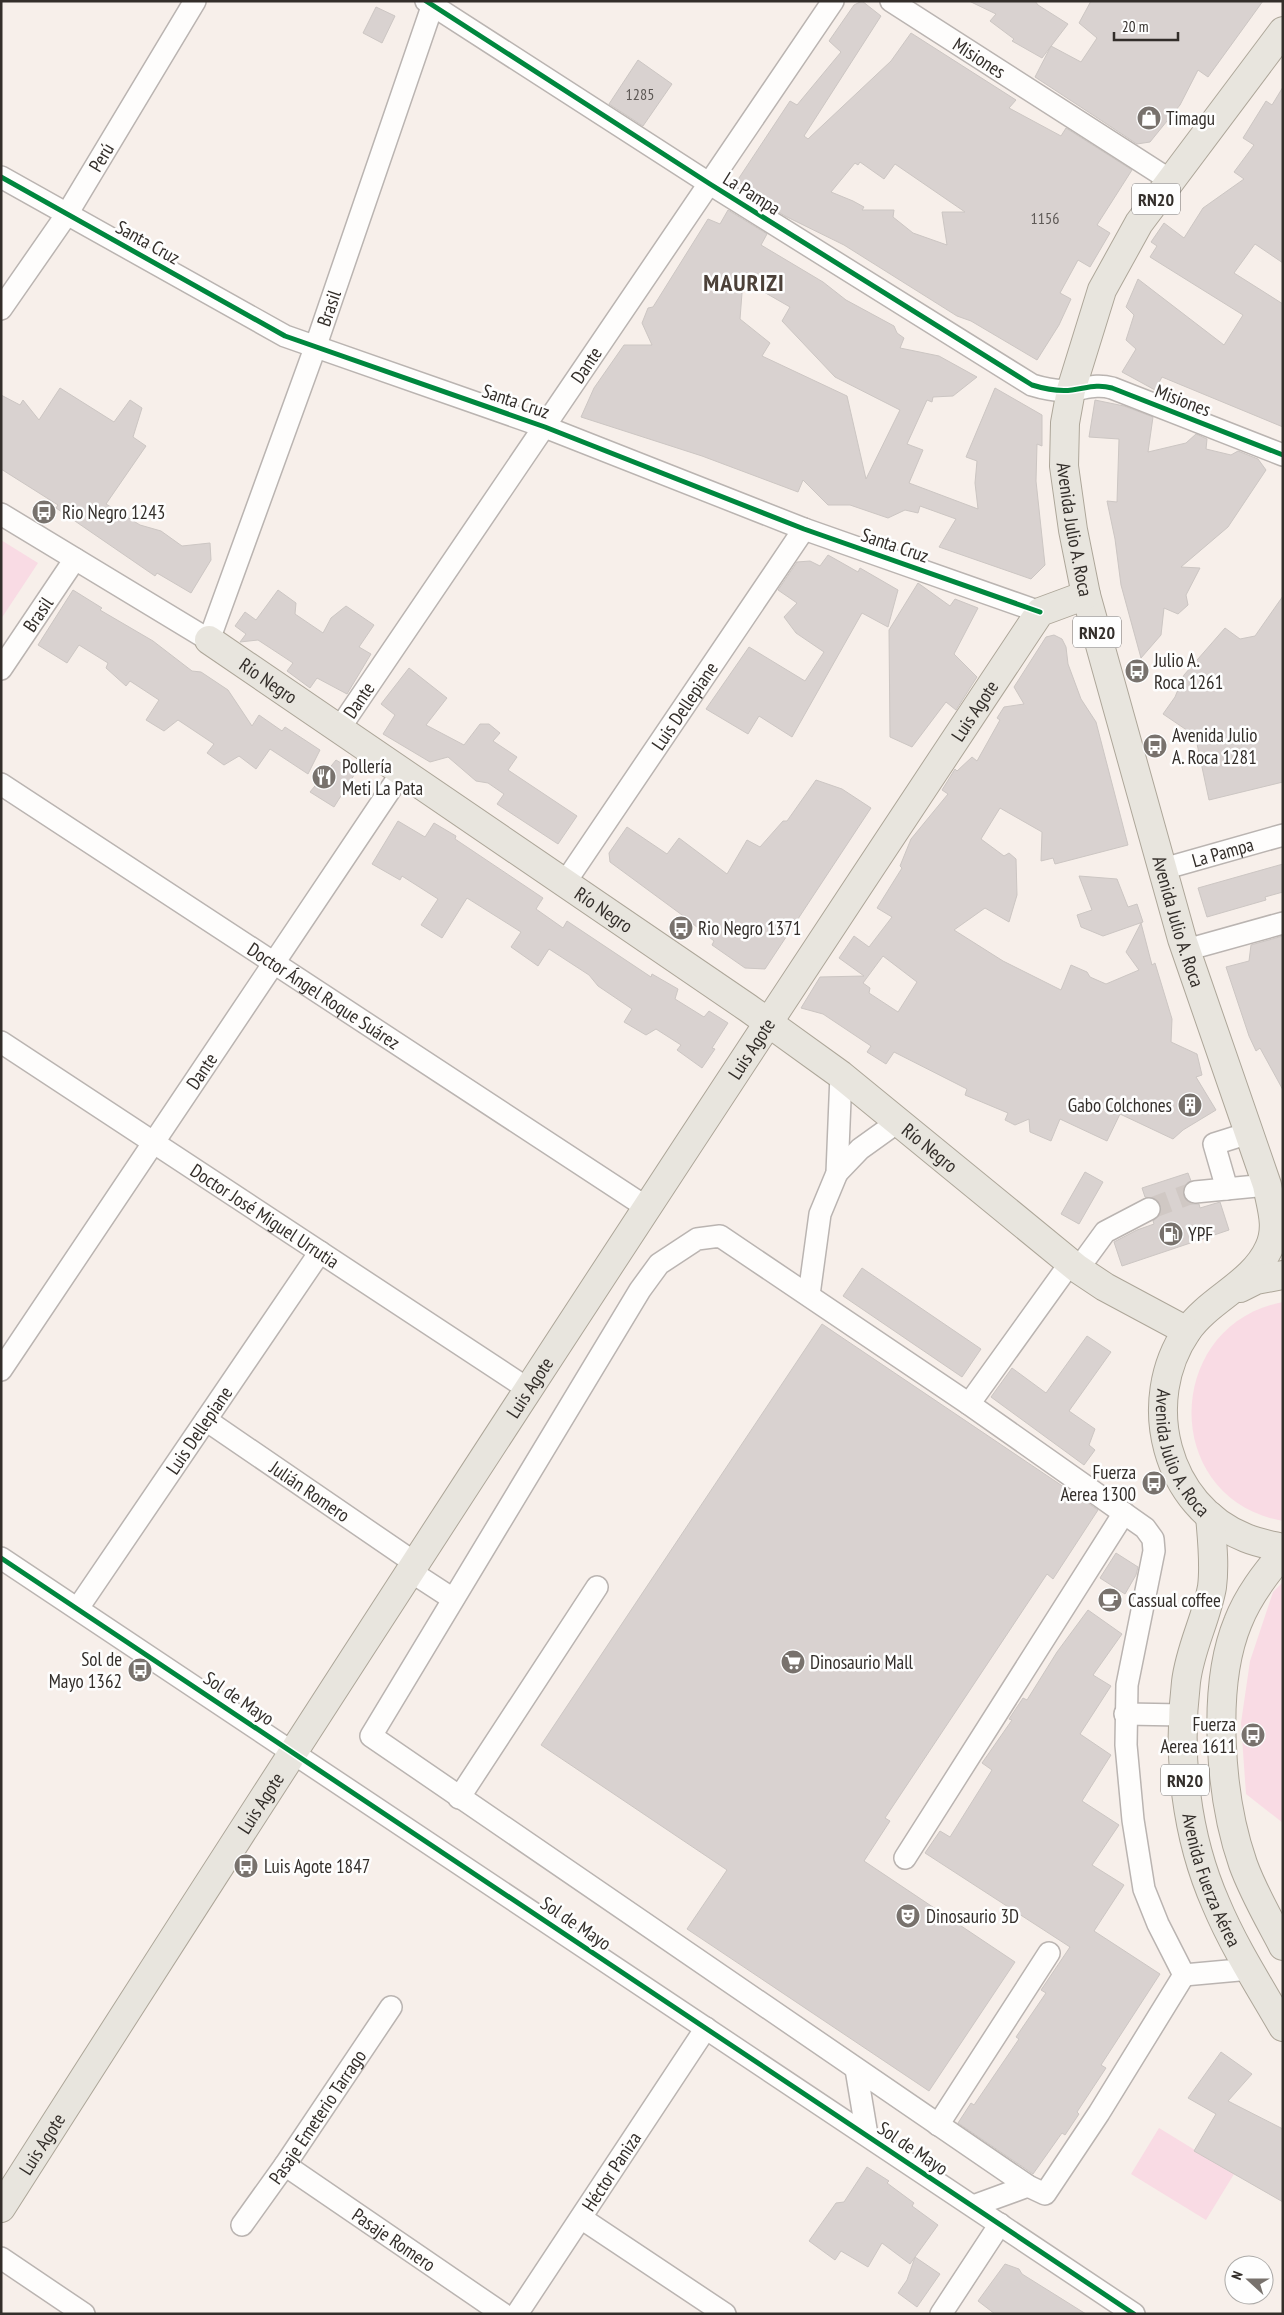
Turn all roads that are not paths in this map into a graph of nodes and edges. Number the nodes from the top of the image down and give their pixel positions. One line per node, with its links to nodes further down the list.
1 (195, 1): 9 (street, Perú)
2 (833, 1): 8 (street, Dante)
3 (891, 1): 7 (street, Misiones)
4 (431, 3): 8 (street, La Pampa); 11 (street, Brasil)
5 (1283, 31): 7 (main road, Avenida Julio A. Roca / RN20)
6 (1, 177): 9 (street, Santa Cruz)
7 (1170, 180): 12 (main road, Avenida Julio A. Roca / RN20)
8 (710, 184): 12 (street, La Pampa); 13 (street, Dante)
9 (67, 214): 10 (street, Perú); 11 (street, Santa Cruz)
10 (1, 309)
11 (315, 348): 13 (street, Santa Cruz); 20 (street, Brasil)
12 (1071, 390): 14 (street, Misiones); 18 (main road, Avenida Julio A. Roca / RN20)
13 (545, 427): 16 (street, Santa Cruz); 22 (street, Dante)
14 (1283, 455)
15 (1, 514): 17 (street, Río Negro)
16 (804, 528): 19 (street, Santa Cruz); 27 (street, Luis Dellepiane)
17 (75, 559): 20 (street, Río Negro); 21 (street, Brasil)
18 (1086, 595): 19 (main road); 26 (main road, Avenida Julio A. Roca / RN20)
19 (1040, 612): 31 (main road, Luis Agote)
20 (209, 640): 22 (main road, Río Negro)
21 (1, 668)
22 (339, 730): 23 (main road, Río Negro)
23 (402, 772): 27 (main road, Río Negro); 30 (street, Dante)
24 (1, 784): 30 (street, Doctor Ángel Roque Suárez)
25 (1283, 835): 26 (street, La Pampa)
26 (1163, 869): 29 (main road, Avenida Julio A. Roca / RN20)
27 (564, 884): 31 (main road, Río Negro)
28 (1283, 923): 29 (street)
29 (1186, 950): 33 (main road, Avenida Julio A. Roca / RN20)
30 (274, 963): 37 (street, Dante); 42 (street, Doctor Ángel Roque Suárez)
31 (768, 1022): 34 (main road, Río Negro); 42 (main road, Luis Agote)
32 (1, 1042): 37 (street, Doctor José Miguel Urrutia)
33 (1229, 1070): 36 (main road, Avenida Julio A. Roca / RN20); 39 (main road, Avenida Julio A. Roca / RN20)
34 (841, 1074): 35 (main road, Río Negro); 38 (street)
35 (899, 1121): 38 (street); 45 (main road, Río Negro)
36 (1249, 1133): 39 (main road, Avenida Julio A. Roca / RN20); 40 (street)
37 (154, 1142): 44 (street, Doctor José Miguel Urrutia); 50 (street, Dante)
38 (837, 1174): 47 (street)
39 (1275, 1182): 40 (street); 48 (main road, Avenida Julio A. Roca / RN20)
40 (1228, 1189): 41 (street)
41 (1195, 1192)
42 (646, 1207): 51 (main road, Luis Agote)
43 (1149, 1209): 45 (street)
44 (320, 1252): 51 (street, Doctor José Miguel Urrutia); 53 (street, Luis Dellepiane)
45 (1074, 1266): 49 (main road, Río Negro); 52 (street)
46 (1283, 1275): 48 (main road, Avenida Julio A. Roca / RN20)
47 (808, 1295): 52 (street); 61 (street)
48 (1223, 1296): 49 (main road, Avenida Julio A. Roca / RN20)
49 (1187, 1331): 55 (main road, Avenida Julio A. Roca / RN20)
50 (1, 1370)
51 (528, 1389): 59 (main road, Luis Agote)
52 (969, 1404): 54 (street)
53 (206, 1420): 59 (street, Julián Romero); 62 (street, Luis Dellepiane)
54 (1124, 1513): 63 (street); 67 (street)
55 (1210, 1516): 56 (main road, Avenida Julio A. Roca / RN20); 64 (main road, Avenida Fuerza Aérea / RN20)
56 (1283, 1548)
57 (1283, 1553): 68 (main road, Avenida Fuerza Aérea / RN20)
58 (1, 1558): 62 (street, Sol de Mayo)
59 (413, 1567): 61 (street, Julián Romero); 65 (main road, Luis Agote)
60 (597, 1587): 66 (street)
61 (453, 1599): 66 (street)
62 (78, 1608): 65 (street, Sol de Mayo)
63 (1125, 1714): 64 (street); 71 (street)
64 (1183, 1714): 70 (main road, Avenida Fuerza Aérea / RN20)
65 (293, 1752): 74 (street, Sol de Mayo); 81 (main road, Luis Agote)
66 (459, 1798): 75 (street)
67 (905, 1858)
68 (1283, 1946)
69 (1049, 1953): 76 (street)
70 (1250, 1969): 71 (street); 73 (main road, Avenida Fuerza Aérea / RN20)
71 (1184, 1974): 79 (street)
72 (391, 2006): 78 (street, Pasaje Emeterio Tarrago)
73 (1283, 2027)
74 (706, 2028): 77 (street, Sol de Mayo); 82 (street, Héctor Paniza)
75 (856, 2069): 76 (street); 77 (street)
76 (938, 2125): 79 (street)
77 (867, 2135): 80 (street, Sol de Mayo)
78 (285, 2166): 84 (street, Pasaje Emeterio Tarrago); 87 (street, Pasaje Romero)
79 (1028, 2186): 80 (street)
80 (973, 2206): 83 (street, Sol de Mayo)
81 (1, 2208)
82 (581, 2218): 88 (street, Héctor Paniza); 89 (street)
83 (1000, 2224): 90 (street); 91 (street, Sol de Mayo)
84 (242, 2225)
85 (1, 2258): 86 (street)
86 (84, 2314)
87 (503, 2314)
88 (517, 2314)
89 (725, 2314)
90 (941, 2314)
91 (1134, 2314)

